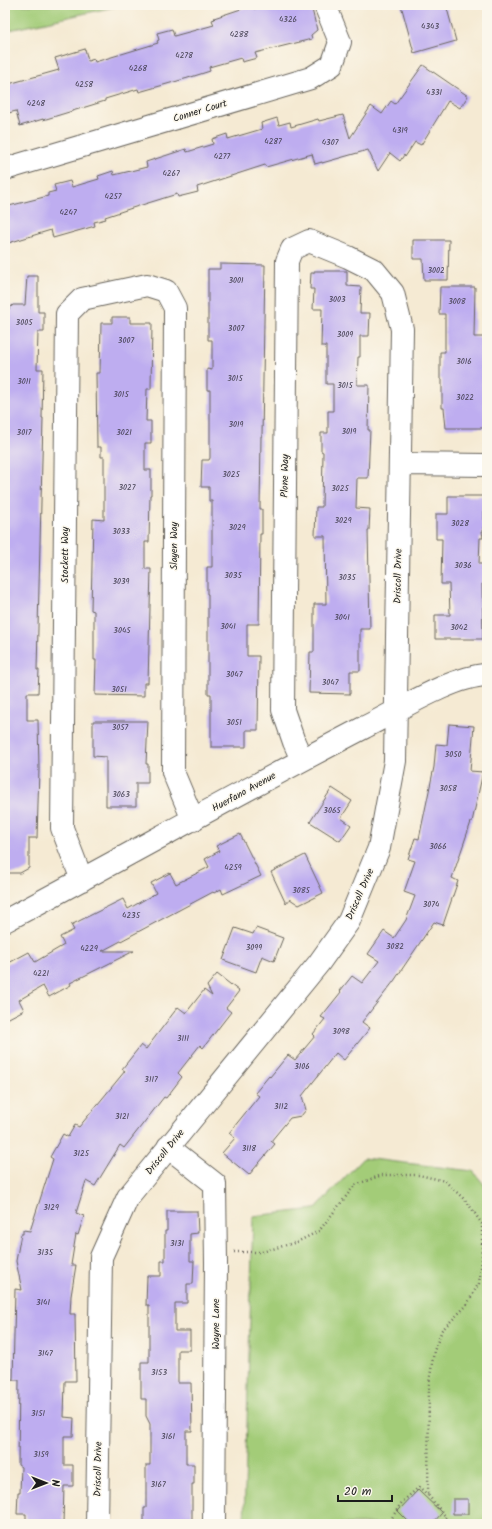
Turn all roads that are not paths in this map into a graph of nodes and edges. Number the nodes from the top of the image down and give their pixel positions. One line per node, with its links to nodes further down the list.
1 (325, 5): 2 (street, Conner Court)
2 (5, 169)
3 (348, 256): 5 (street, Driscoll Drive); 9 (street, Plone Way)
4 (146, 285): 10 (street, Slayen Way); 11 (street, Stockett Way)
5 (400, 464): 6 (street); 8 (street, Driscoll Drive)
6 (487, 465)
7 (487, 675): 8 (street, Huerfano Avenue)
8 (396, 711): 9 (street, Huerfano Avenue); 13 (street, Driscoll Drive)
9 (302, 760): 10 (street, Huerfano Avenue)
10 (193, 820): 11 (street, Huerfano Avenue)
11 (82, 880): 12 (street, Huerfano Avenue)
12 (5, 921)
13 (168, 1147): 14 (street, Driscoll Drive); 15 (street, Wayne Lane)
14 (97, 1524)
15 (214, 1524)

